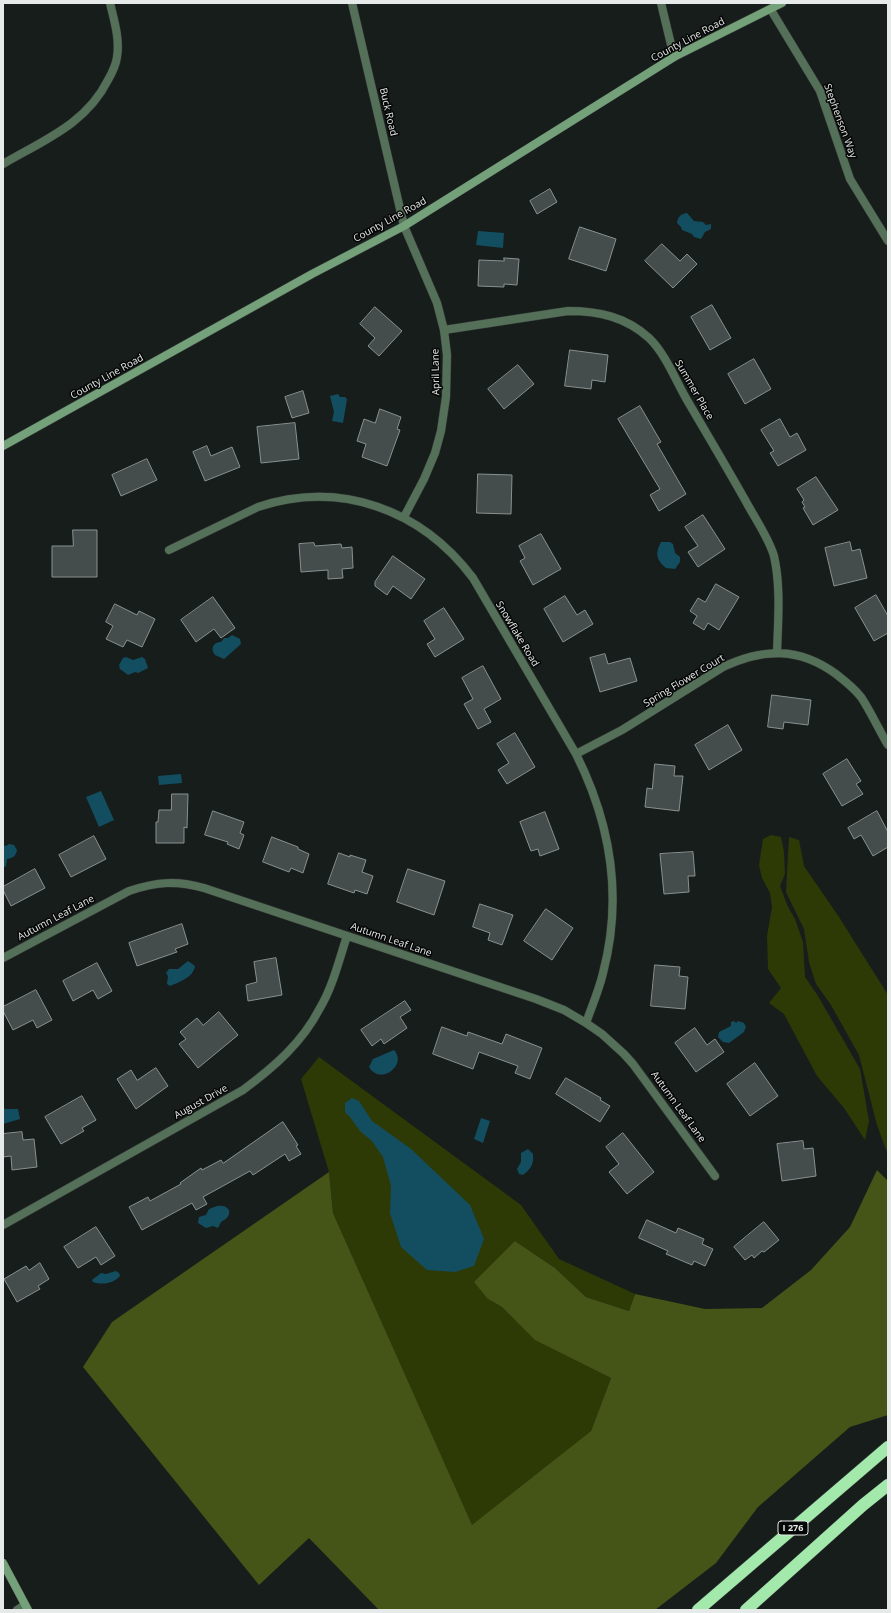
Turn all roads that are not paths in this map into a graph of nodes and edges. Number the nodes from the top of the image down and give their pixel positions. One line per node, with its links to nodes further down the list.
1 (110, 3): 7 (street)
2 (352, 3): 8 (street, Buck Road)
3 (661, 3): 6 (street)
4 (782, 3): 5 (main road, County Line Road)
5 (771, 10): 6 (main road, County Line Road); 9 (street, Stephenson Way)
6 (674, 57): 8 (main road, County Line Road)
7 (3, 164)
8 (404, 226): 10 (street, April Lane); 11 (main road, County Line Road)
9 (888, 241)
10 (444, 330): 12 (street, April Lane); 14 (street, Summer Place)
11 (3, 446)
12 (404, 517): 13 (street, Snowflake Road); 16 (street, Snowflake Road)
13 (169, 550)
14 (777, 653): 15 (street, Spring Flower Court); 16 (street, Spring Flower Court)
15 (888, 746)
16 (576, 754): 19 (street, Snowflake Road)
17 (347, 936): 18 (street, Autumn Leaf Lane); 19 (street, Autumn Leaf Lane); 21 (street, August Drive)
18 (3, 958)
19 (586, 1023): 20 (street, Autumn Leaf Lane)
20 (715, 1176)
21 (3, 1225)
22 (888, 1447): 27 (highway, I 276)
23 (888, 1485): 28 (highway, I 276)
24 (3, 1563): 25 (main road)
25 (27, 1608): 26 (street)
26 (16, 1610)
27 (698, 1610)
28 (746, 1610)

